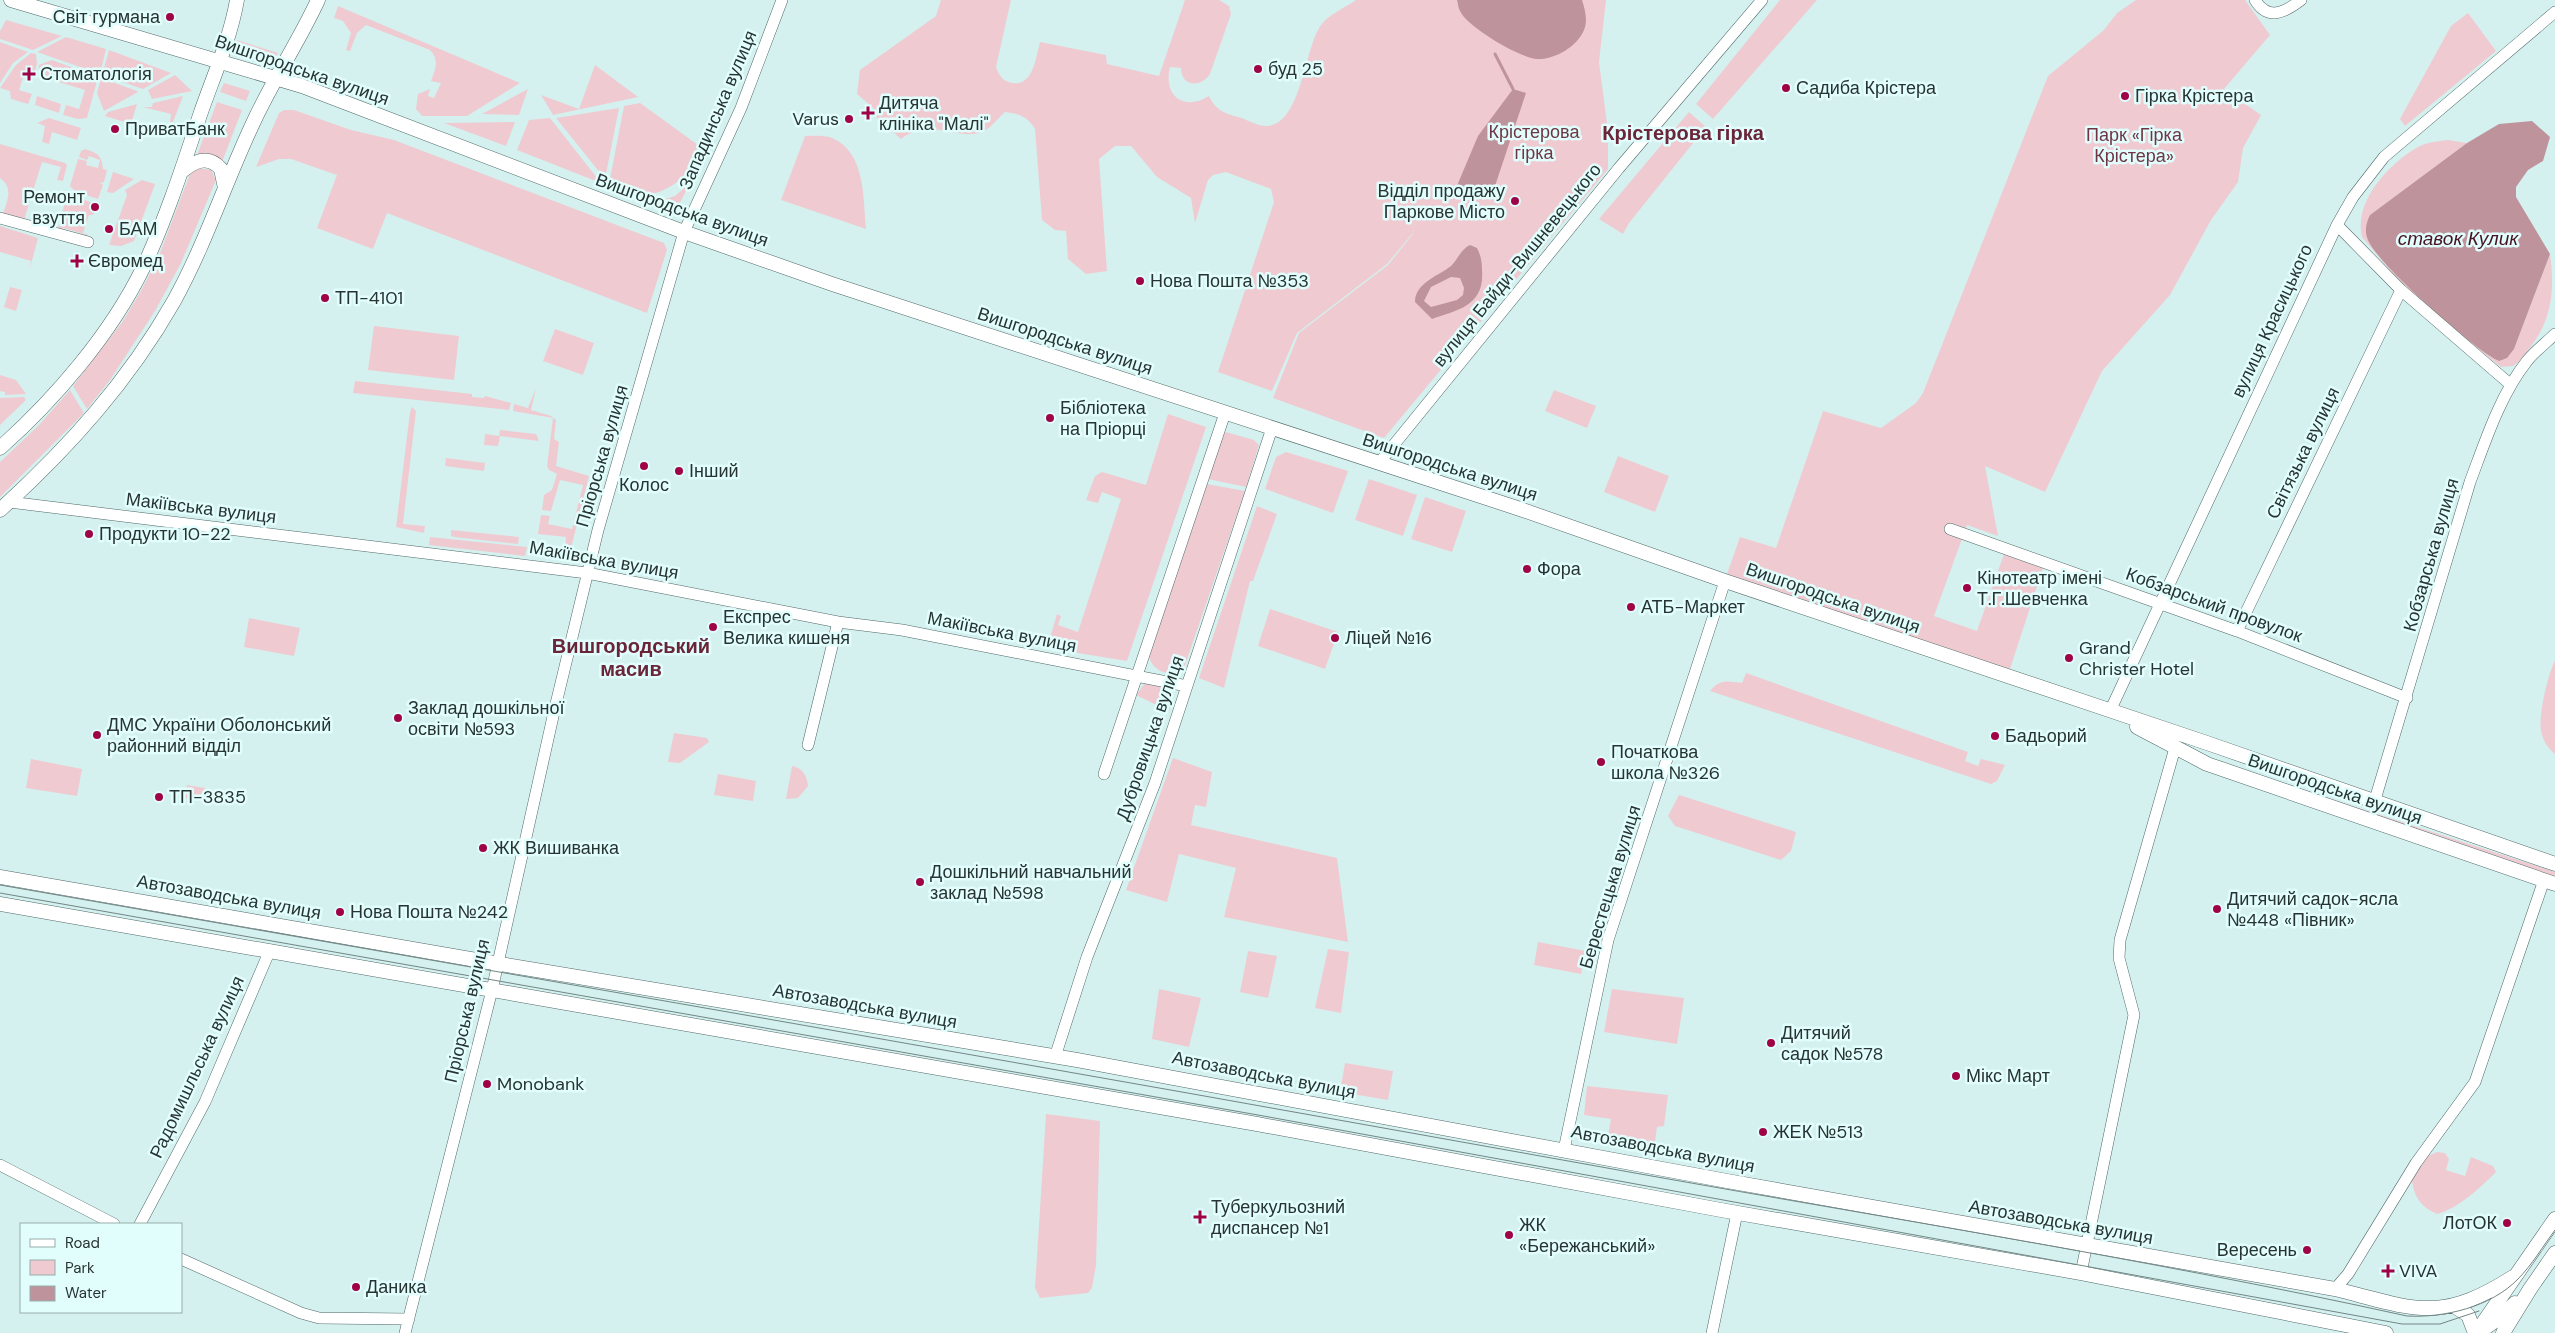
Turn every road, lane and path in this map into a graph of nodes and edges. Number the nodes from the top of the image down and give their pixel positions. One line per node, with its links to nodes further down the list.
1 (11, 0): 9 (main road, Вишгородська вулиця)
2 (237, 0): 9 (main road)
3 (318, 0): 10 (main road)
4 (782, 0): 15 (street, Западинська вулиця)
5 (1762, 0): 23 (street, вулиця Байди-Вишневецького)
6 (2255, 0): 7 (street)
7 (2301, 0)
8 (2555, 12): 14 (street, вулиця Красицького)
9 (219, 61): 10 (main road, Вишгородська вулиця); 11 (main road)
10 (277, 79): 12 (main road); 15 (main road, Вишгородська вулиця)
11 (181, 172): 12 (main road); 22 (main road)
12 (225, 189): 24 (main road)
13 (0, 218): 16 (street)
14 (2337, 225): 17 (street); 28 (street, вулиця Красицького)
15 (684, 232): 20 (main road, Вишгородська вулиця); 26 (street, Пріорська вулиця)
16 (88, 242)
17 (2401, 290): 19 (street); 30 (street, Світязька вулиця)
18 (2555, 334): 19 (street, Кобзарська вулиця)
19 (2512, 385): 33 (street, Кобзарська вулиця)
20 (1225, 412): 21 (main road, Вишгородська вулиця); 31 (street, Дубровицька вулиця)
21 (1272, 428): 23 (main road, Вишгородська вулиця); 32 (street, Дубровицька вулиця)
22 (0, 448)
23 (1379, 463): 27 (main road, Вишгородська вулиця)
24 (4, 506): 26 (street, Макіївська вулиця)
25 (1950, 529): 28 (street, Кобзарський провулок)
26 (587, 572): 29 (street, Макіївська вулиця); 44 (street, Пріорська вулиця)
27 (1725, 581): 34 (main road, Вишгородська вулиця); 47 (street, Берестецька вулиця)
28 (2160, 603): 30 (street, Кобзарський провулок); 34 (street, вулиця Красицького)
29 (838, 622): 31 (street, Макіївська вулиця); 35 (street)
30 (2237, 631): 33 (street, Кобзарський провулок)
31 (1138, 677): 32 (street, Макіївська вулиця); 37 (street, Дубровицька вулиця)
32 (1187, 686): 46 (street, Дубровицька вулиця)
33 (2407, 698): 38 (street, Кобзарська вулиця)
34 (2110, 711): 36 (main road, Вишгородська вулиця); 38 (main road, Вишгородська вулиця)
35 (808, 745)
36 (2175, 748): 41 (main road, Вишгородська вулиця); 53 (street)
37 (1104, 774)
38 (2374, 803): 39 (main road, Вишгородська вулиця)
39 (2555, 864)
40 (0, 877): 44 (main road, Автозаводська вулиця)
41 (2549, 882): 59 (street)
42 (0, 904): 43 (main road)
43 (270, 950): 45 (main road); 52 (street, Радомишльська вулиця)
44 (497, 963): 45 (street, Пріорська вулиця); 46 (main road, Автозаводська вулиця)
45 (492, 990): 49 (main road); 61 (street, Пріорська вулиця)
46 (1056, 1057): 47 (main road, Автозаводська вулиця)
47 (1564, 1150): 53 (main road, Автозаводська вулиця)
48 (0, 1165): 51 (street)
49 (1737, 1213): 56 (main road); 63 (street)
50 (2555, 1219): 57 (main road)
51 (112, 1223)
52 (141, 1223)
53 (2087, 1246): 56 (street); 59 (main road, Автозаводська вулиця)
54 (2555, 1253): 58 (main road)
55 (182, 1259): 61 (street)
56 (2081, 1273): 64 (main road)
57 (2513, 1277): 60 (main road, Автозаводська вулиця); 65 (main road)
58 (2530, 1289): 65 (main road); 66 (main road)
59 (2335, 1290): 60 (main road, Автозаводська вулиця)
60 (2454, 1306): 65 (main road)
61 (409, 1319): 62 (street, Пріорська вулиця)
62 (405, 1333)
63 (1712, 1333)
64 (2386, 1333)
65 (2476, 1333)
66 (2503, 1333)

